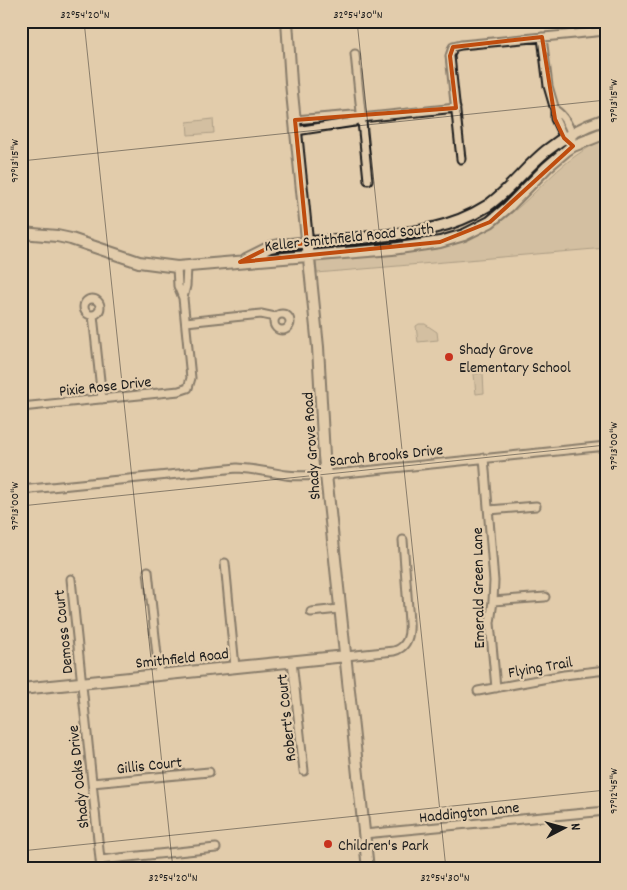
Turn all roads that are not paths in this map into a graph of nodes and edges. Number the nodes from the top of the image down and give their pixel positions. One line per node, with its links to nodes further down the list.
1 (287, 21): 8 (main road, Shady Grove Road)
2 (606, 31): 3 (street)
3 (542, 37): 5 (street); 10 (street)
4 (355, 54): 6 (street)
5 (456, 108): 6 (street); 12 (street)
6 (361, 118): 8 (street); 13 (street)
7 (606, 119): 10 (main road, Keller Smithfield Road South)
8 (296, 126): 15 (main road, Shady Grove Road)
9 (606, 133): 11 (main road, Keller Smithfield Road South)
10 (568, 136): 11 (street); 15 (main road, Keller Smithfield Road South)
11 (573, 146): 16 (main road, Keller Smithfield Road South)
12 (461, 159)
13 (368, 180)
14 (21, 233): 18 (main road, Keller Smithfield Road South)
15 (307, 243): 16 (main road, Shady Grove Road); 17 (main road, Keller Smithfield Road South)
16 (308, 255): 17 (main road, Keller Smithfield Road South); 26 (main road, Shady Grove Road)
17 (240, 262): 18 (main road, Keller Smithfield Road South)
18 (182, 267): 21 (street)
19 (93, 315): 22 (street)
20 (275, 317): 21 (street)
21 (186, 322): 22 (street, Pixie Rose Drive)
22 (102, 399): 23 (street, Pixie Rose Drive)
23 (21, 407)
24 (606, 446): 25 (street, Sarah Brooks Drive)
25 (484, 458): 26 (street, Sarah Brooks Drive); 29 (street, Emerald Green Lane)
26 (326, 475): 27 (street, Sarah Brooks Drive); 36 (main road, Shady Grove Road)
27 (21, 490)
28 (536, 506): 29 (street)
29 (489, 510): 35 (street, Emerald Green Lane)
30 (403, 540): 38 (street)
31 (225, 563): 40 (street)
32 (148, 571): 42 (street)
33 (71, 578): 43 (street, Demoss Court)
34 (545, 598): 35 (street)
35 (493, 601): 44 (street, Emerald Green Lane)
36 (339, 609): 37 (street); 38 (main road, Shady Grove Road)
37 (311, 612)
38 (346, 656): 39 (main road, Smithfield Road); 51 (main road, Shady Grove Road)
39 (292, 661): 40 (main road, Smithfield Road); 47 (street, Robert's Court)
40 (235, 667): 42 (main road, Smithfield Road)
41 (606, 670): 44 (street, Flying Trail)
42 (159, 674): 43 (main road, Smithfield Road)
43 (81, 682): 45 (main road, Smithfield Road); 49 (street, Shady Oaks Drive)
44 (496, 688): 46 (street, Flying Trail)
45 (21, 689)
46 (478, 691)
47 (304, 771)
48 (208, 772): 49 (street, Gillis Court)
49 (92, 783): 53 (street, Shady Oaks Drive)
50 (606, 811): 51 (street, Haddington Lane)
51 (364, 834): 55 (main road, Shady Grove Road)
52 (216, 848): 53 (street)
53 (100, 860): 54 (street, Shady Oaks Drive)
54 (101, 869)
55 (368, 869)

